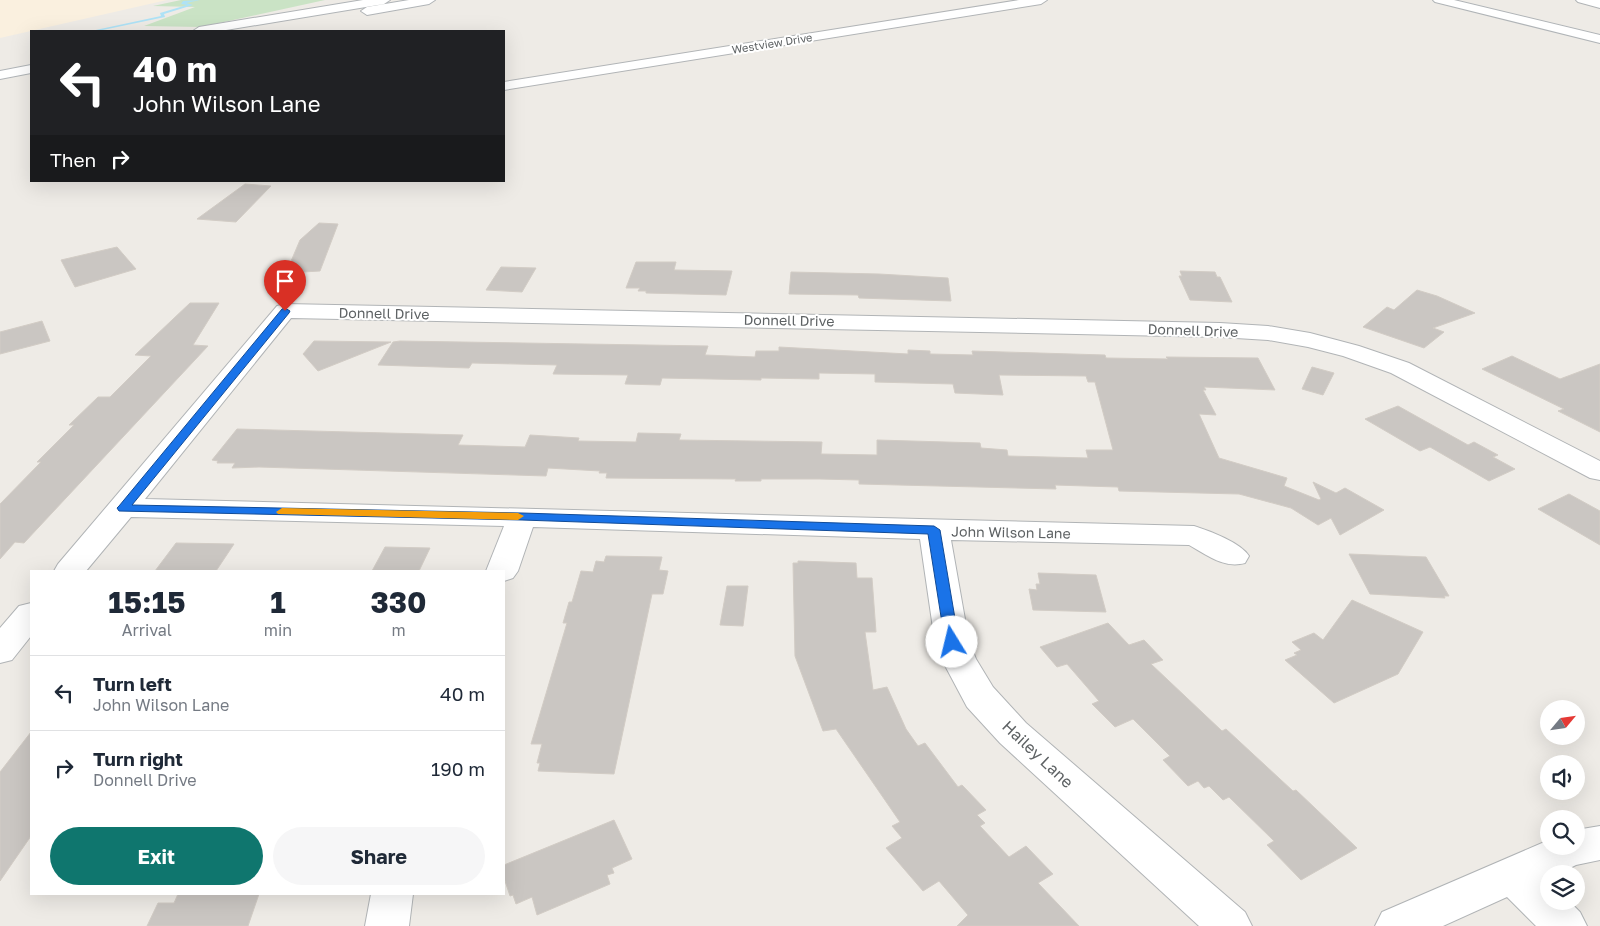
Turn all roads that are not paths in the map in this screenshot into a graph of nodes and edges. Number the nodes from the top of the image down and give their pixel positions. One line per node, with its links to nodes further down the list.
1 (384, 0): 7 (street)
2 (429, 0): 8 (street)
3 (1041, 0): 14 (street, Westview Drive)
4 (1439, 0): 9 (street)
5 (1582, 0): 6 (street)
6 (1600, 4)
7 (204, 30)
8 (258, 30)
9 (1600, 39)
10 (30, 59): 11 (street)
11 (0, 64)
12 (30, 69): 13 (street)
13 (0, 74)
14 (505, 86)
15 (1600, 472): 16 (street, Donnell Drive)
16 (123, 508): 17 (street, John Wilson Lane); 20 (street, Donnell Drive)
17 (522, 516): 18 (street, John Wilson Lane); 21 (street)
18 (934, 530): 19 (street, John Wilson Lane); 28 (street, Hailey Lane)
19 (1234, 556)
20 (70, 570)
21 (502, 570)
22 (30, 615): 23 (street)
23 (0, 651)
24 (1600, 843): 25 (street)
25 (1512, 874): 29 (street); 30 (street)
26 (392, 895): 27 (street)
27 (386, 926)
28 (1230, 926)
29 (1397, 926)
30 (1565, 926)

